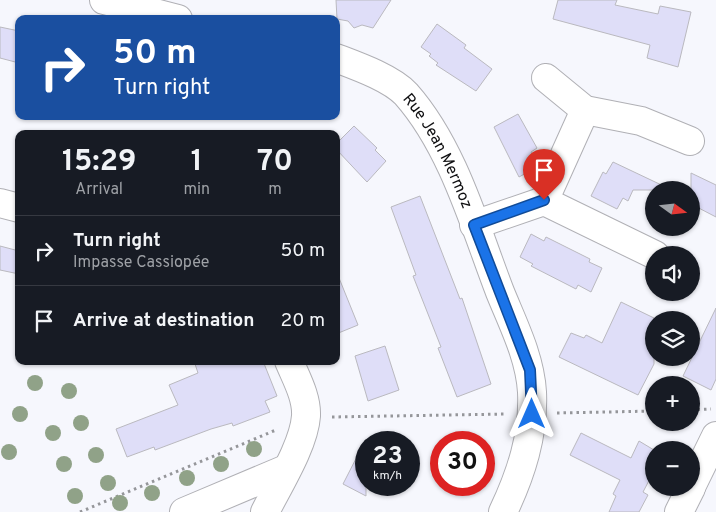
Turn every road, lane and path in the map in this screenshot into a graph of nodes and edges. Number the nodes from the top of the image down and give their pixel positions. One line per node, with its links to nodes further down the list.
1 (104, 0): 2 (street)
2 (162, 15)
3 (340, 60): 10 (street, Rue Jean Mermoz)
4 (546, 78): 5 (street)
5 (585, 110): 6 (street); 7 (street)
6 (690, 141)
7 (544, 200): 10 (street); 11 (street)
8 (0, 203): 9 (street)
9 (15, 207)
10 (474, 225): 16 (street, Rue Jean Mermoz)
11 (645, 250)
12 (291, 365): 17 (street)
13 (716, 409): 14 (path)
14 (700, 410)
15 (645, 411): 16 (path)
16 (532, 414): 17 (path); 25 (street, Rue Jean Mermoz)
17 (306, 417): 19 (street); 22 (path)
18 (716, 436): 20 (street)
19 (286, 469): 23 (street); 24 (street)
20 (700, 469)
21 (687, 496): 26 (street)
22 (80, 512)
23 (184, 512)
24 (265, 512)
25 (503, 512)
26 (680, 512)

